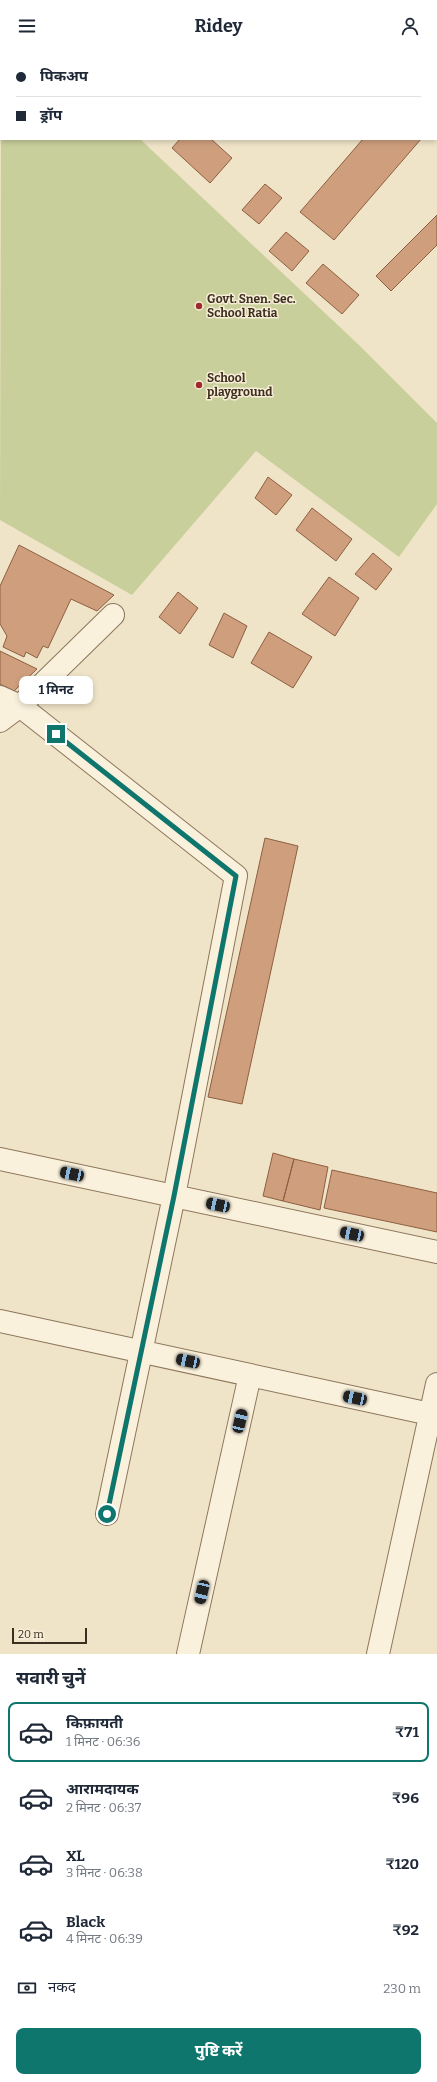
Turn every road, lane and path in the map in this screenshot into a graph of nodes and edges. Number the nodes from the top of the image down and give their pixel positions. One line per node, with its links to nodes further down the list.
1 (113, 614): 3 (street)
2 (0, 696): 3 (street)
3 (20, 706): 4 (street); 6 (street)
4 (0, 721)
5 (0, 1159): 6 (street)
6 (174, 1196): 7 (street); 9 (street)
7 (437, 1252)
8 (0, 1321): 9 (street)
9 (141, 1351): 10 (street); 13 (street)
10 (250, 1375): 12 (street); 14 (street)
11 (437, 1384): 12 (street)
12 (430, 1414): 15 (street)
13 (107, 1514)
14 (188, 1654)
15 (378, 1654)

